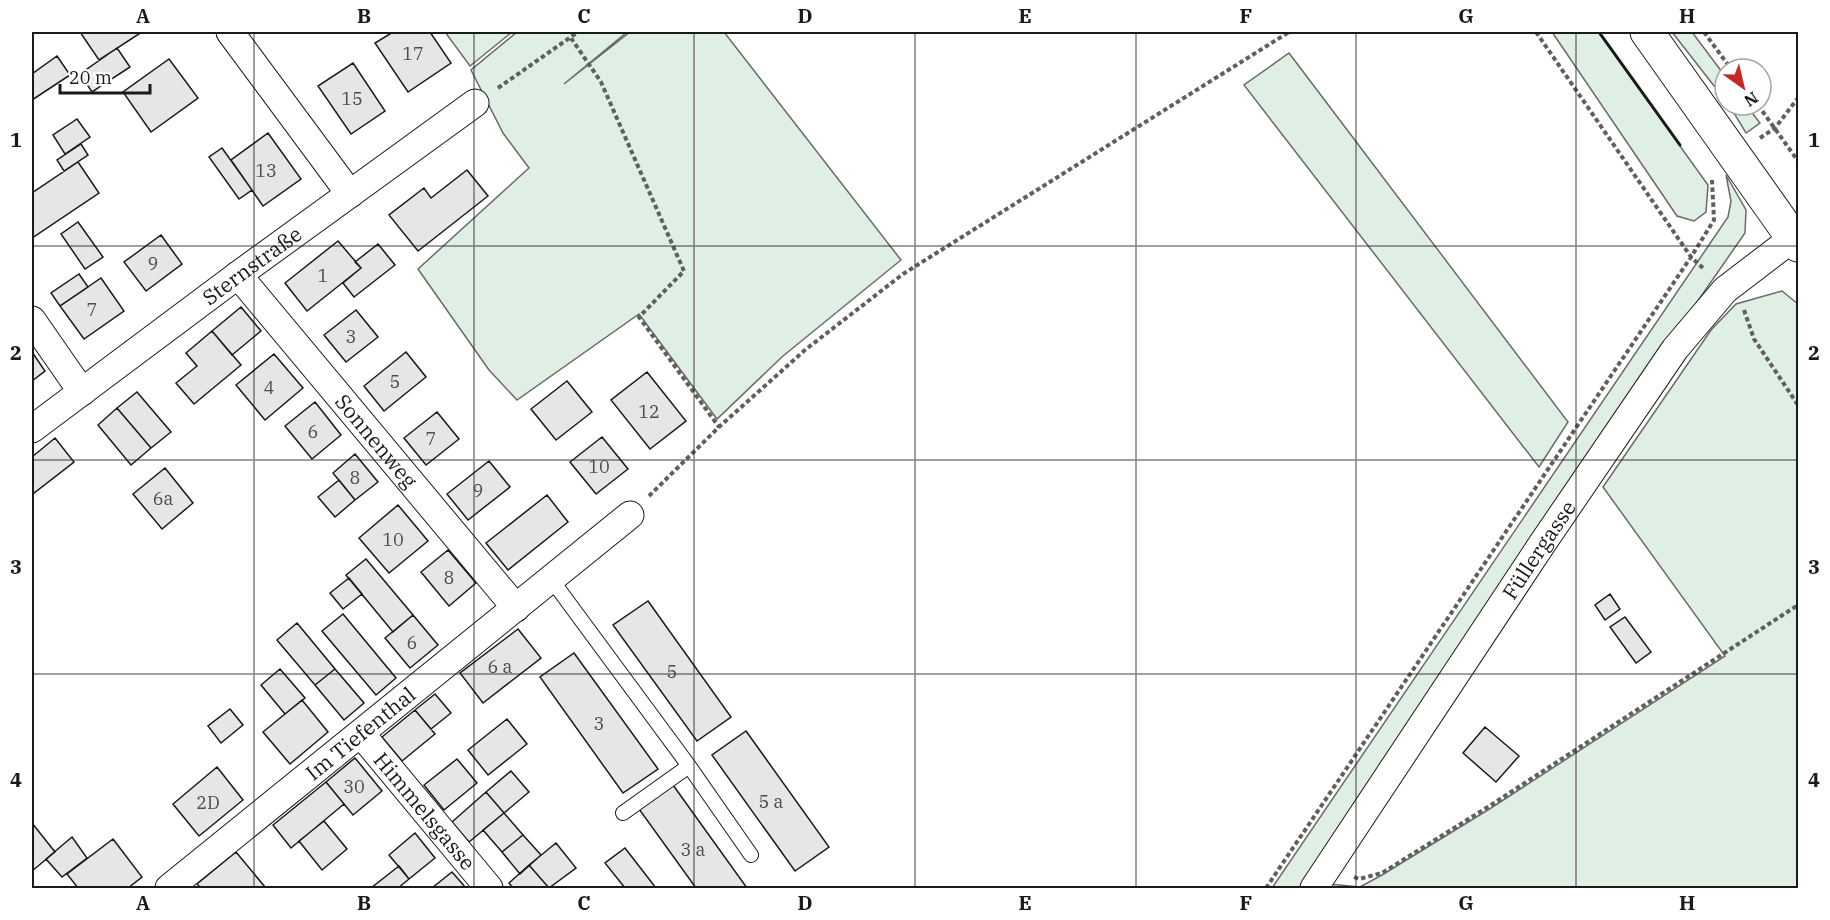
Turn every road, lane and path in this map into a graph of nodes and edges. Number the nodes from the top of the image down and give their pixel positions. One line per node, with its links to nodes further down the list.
1 (230, 32): 15 (street)
2 (578, 32): 7 (path)
3 (1288, 32): 23 (path)
4 (1536, 32): 17 (path)
5 (1647, 32): 16 (main road)
6 (1704, 32): 8 (path)
7 (571, 38): 10 (path); 23 (path)
8 (1722, 57)
9 (1798, 98): 12 (path)
10 (475, 103): 15 (street, Sternstraße)
11 (1767, 117): 12 (path)
12 (1775, 128): 13 (path)
13 (1798, 161)
14 (1712, 170): 17 (path)
15 (350, 194): 18 (street, Sternstraße)
16 (1797, 239): 19 (street, Füllergasse)
17 (1691, 257): 19 (path); 36 (path)
18 (238, 275): 21 (street, Sternstraße); 28 (street, Sonnenweg)
19 (1725, 290): 22 (path); 33 (street, Füllergasse)
20 (32, 320): 21 (street)
21 (82, 392): 24 (street, Sternstraße)
22 (1798, 405)
23 (719, 427): 25 (path)
24 (32, 429)
25 (630, 515): 26 (street, Im Tiefenthal)
26 (551, 579): 28 (street, Im Tiefenthal); 30 (lane)
27 (1798, 605): 33 (path)
28 (516, 608): 29 (street, Im Tiefenthal)
29 (361, 734): 34 (street, Im Tiefenthal); 35 (street, Himmelsgasse)
30 (689, 766): 31 (lane); 32 (lane)
31 (623, 813)
32 (751, 855)
33 (1321, 879)
34 (169, 888)
35 (489, 888)
36 (1266, 888)

